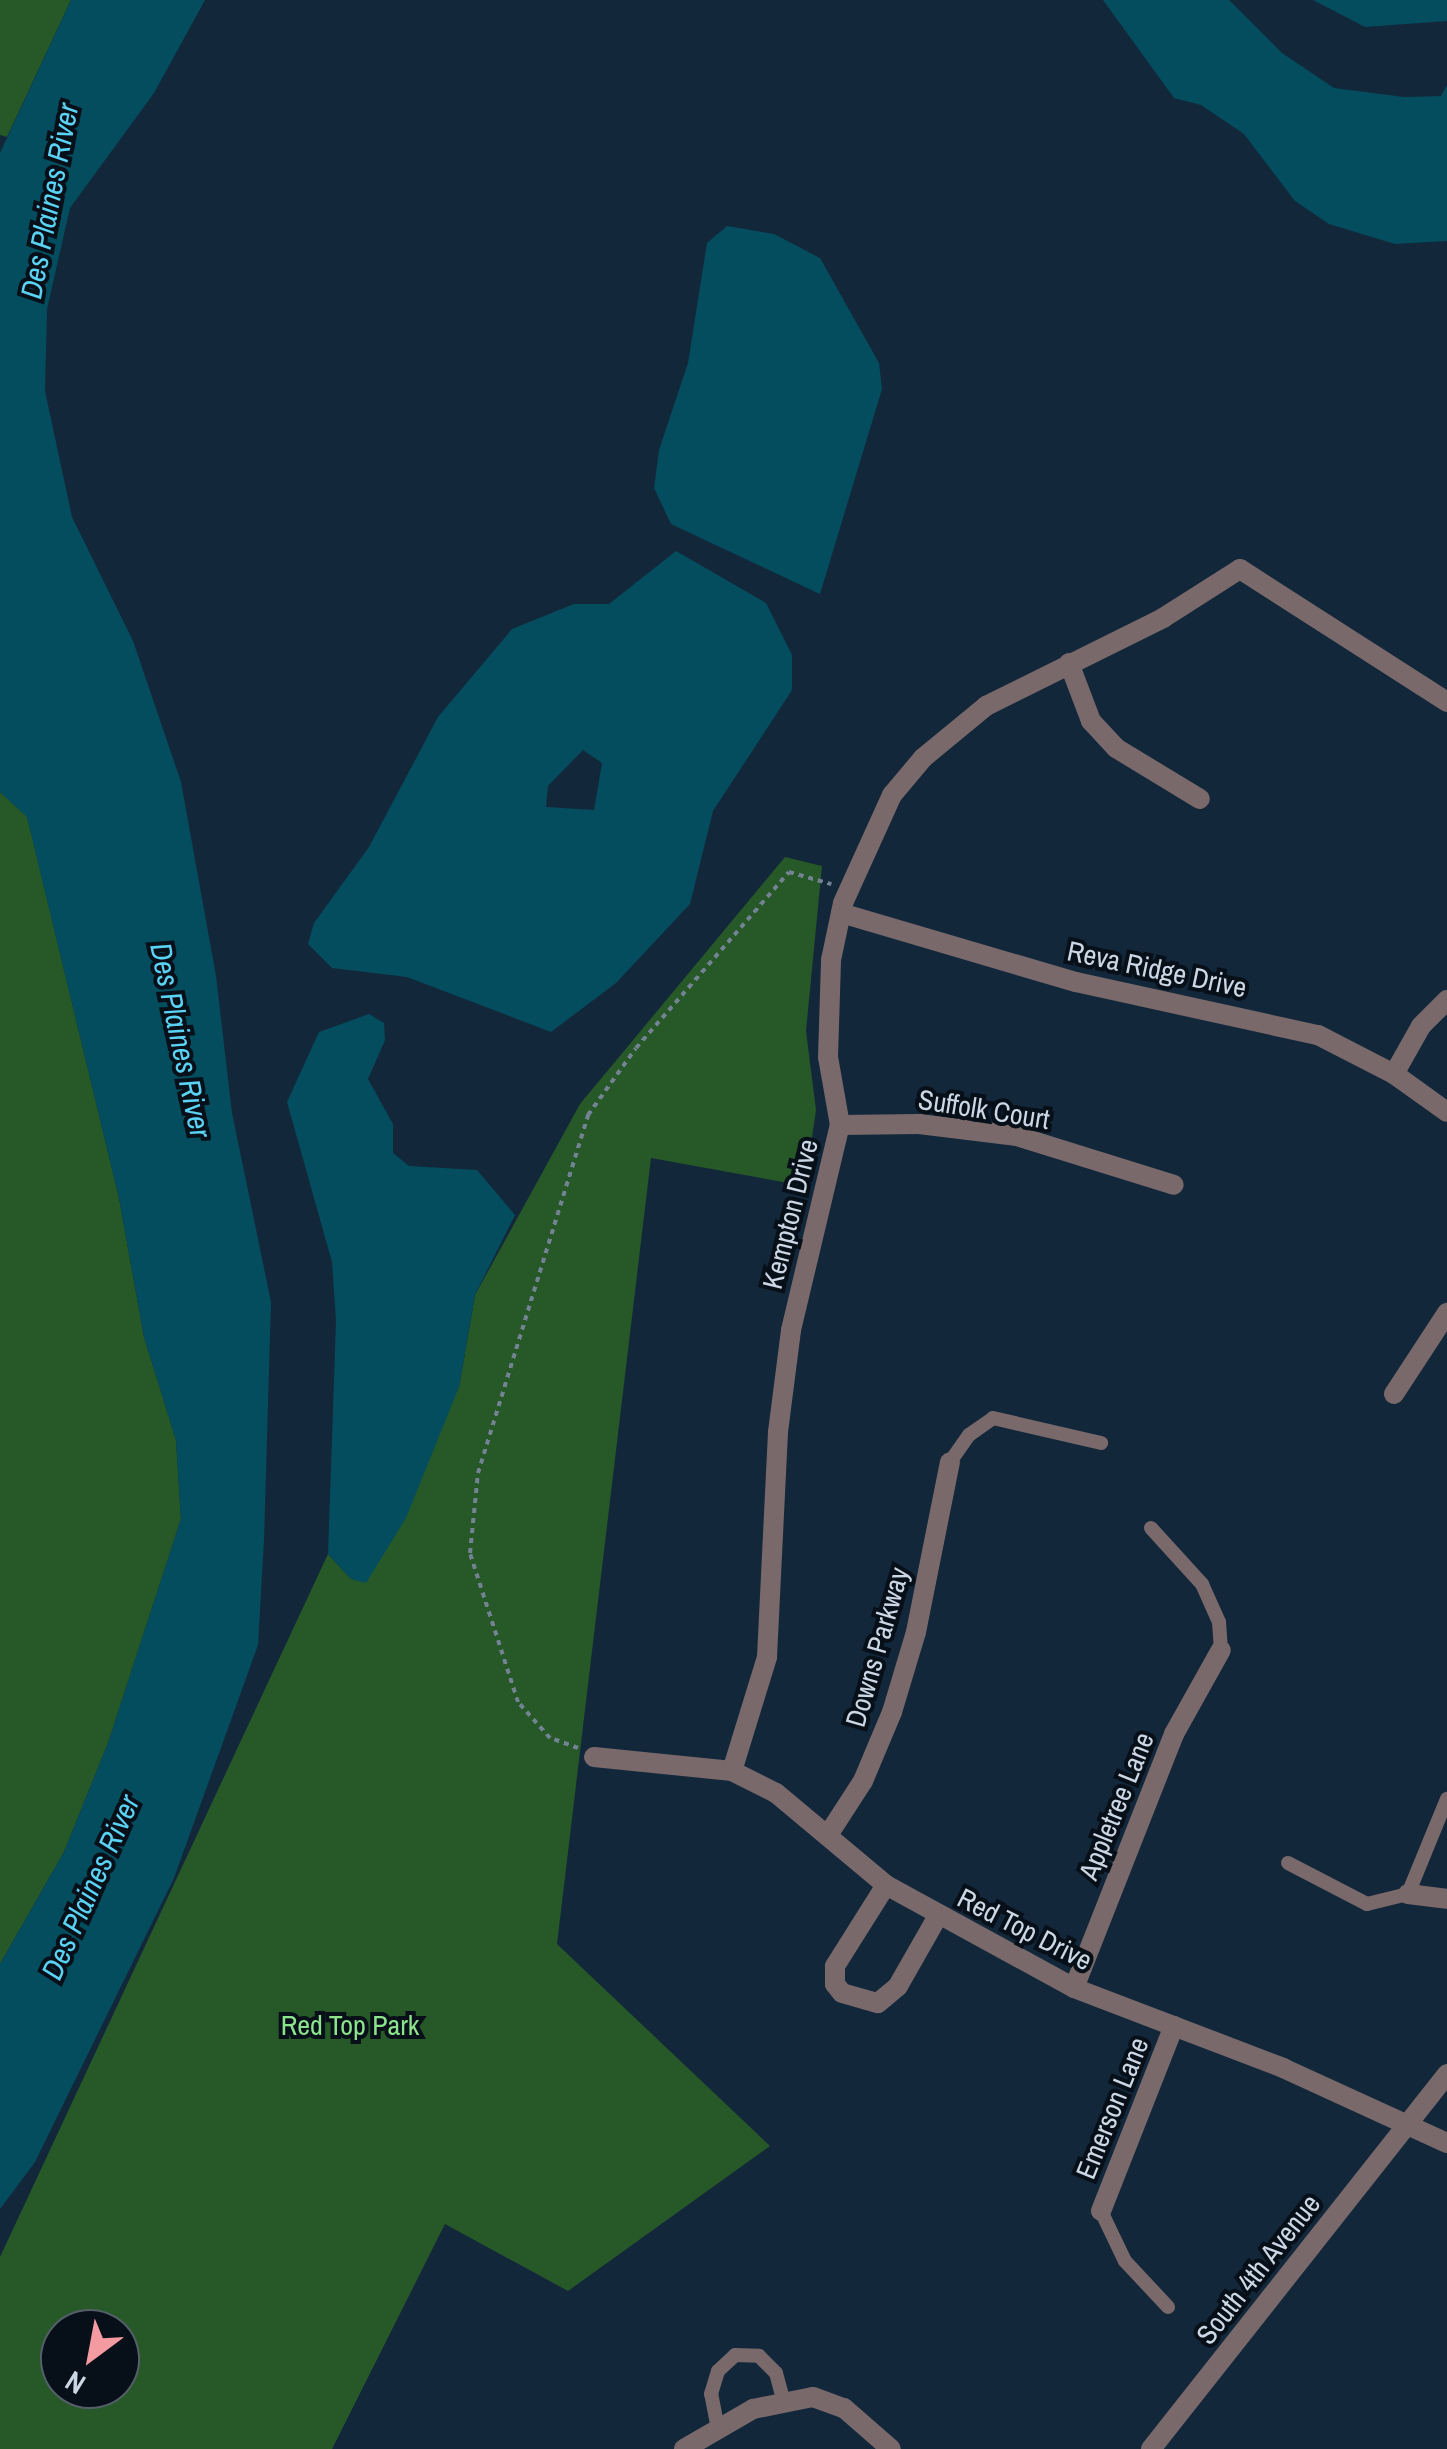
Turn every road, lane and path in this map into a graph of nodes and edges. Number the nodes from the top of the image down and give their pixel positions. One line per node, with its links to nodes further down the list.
1 (1069, 663): 2 (street, Kempton Drive); 3 (street); 5 (street, Kempton Drive)
2 (1447, 702)
3 (1200, 800)
4 (833, 884): 17 (path)
5 (840, 914): 7 (street, Reva Ridge Drive); 9 (street, Kempton Drive)
6 (1447, 1000): 7 (street)
7 (1394, 1074): 8 (street, Reva Ridge Drive)
8 (1447, 1112)
9 (840, 1125): 10 (street, Suffolk Court); 18 (street, Kempton Drive)
10 (1174, 1184)
11 (1447, 1313): 12 (street)
12 (1394, 1394)
13 (1101, 1443): 14 (lane)
14 (950, 1462): 20 (street, Downs Parkway)
15 (1150, 1528): 16 (lane)
16 (1220, 1650): 26 (street, Appletree Lane)
17 (594, 1758): 18 (street, Red Top Drive)
18 (732, 1771): 20 (street, Red Top Drive)
19 (1447, 1799): 23 (lane)
20 (828, 1835): 22 (street, Red Top Drive)
21 (1288, 1863): 23 (lane)
22 (886, 1884): 25 (street, Red Top Drive); 25 (street)
23 (1408, 1894): 24 (street)
24 (1447, 1899)
25 (938, 1916): 26 (street, Red Top Drive)
26 (1074, 1988): 27 (street, Red Top Drive)
27 (1174, 2026): 29 (street, Red Top Drive); 31 (street, Emerson Lane)
28 (1447, 2074): 29 (street)
29 (1408, 2124): 30 (street, Red Top Drive); 37 (street, South 4th Avenue)
30 (1447, 2142)
31 (1101, 2210): 32 (lane)
32 (1168, 2308)
33 (783, 2400): 34 (street); 34 (lane); 36 (street)
34 (718, 2429): 35 (street)
35 (684, 2449)
36 (891, 2449)
37 (1151, 2449)

